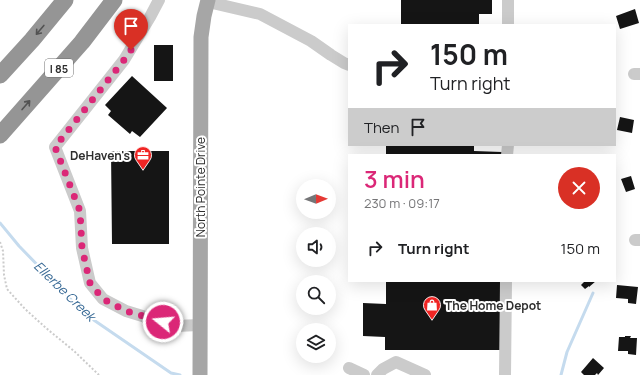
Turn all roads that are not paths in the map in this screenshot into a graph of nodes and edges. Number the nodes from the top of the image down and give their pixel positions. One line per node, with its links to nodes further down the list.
1 (65, 0): 8 (highway, one-way to 8)
2 (114, 0): 9 (highway, I 85, one-way to 2)
3 (159, 0): 11 (lane)
4 (508, 0): 6 (lane)
5 (208, 1): 7 (lane); 11 (main road, North Pointe Drive)
6 (508, 24)
7 (348, 65)
8 (0, 75)
9 (0, 135)
10 (506, 282): 17 (lane)
11 (200, 325): 13 (main road, North Pointe Drive)
12 (350, 368): 14 (lane)
13 (200, 369)
14 (364, 375)
15 (377, 375): 16 (lane)
16 (425, 375)
17 (504, 375)

